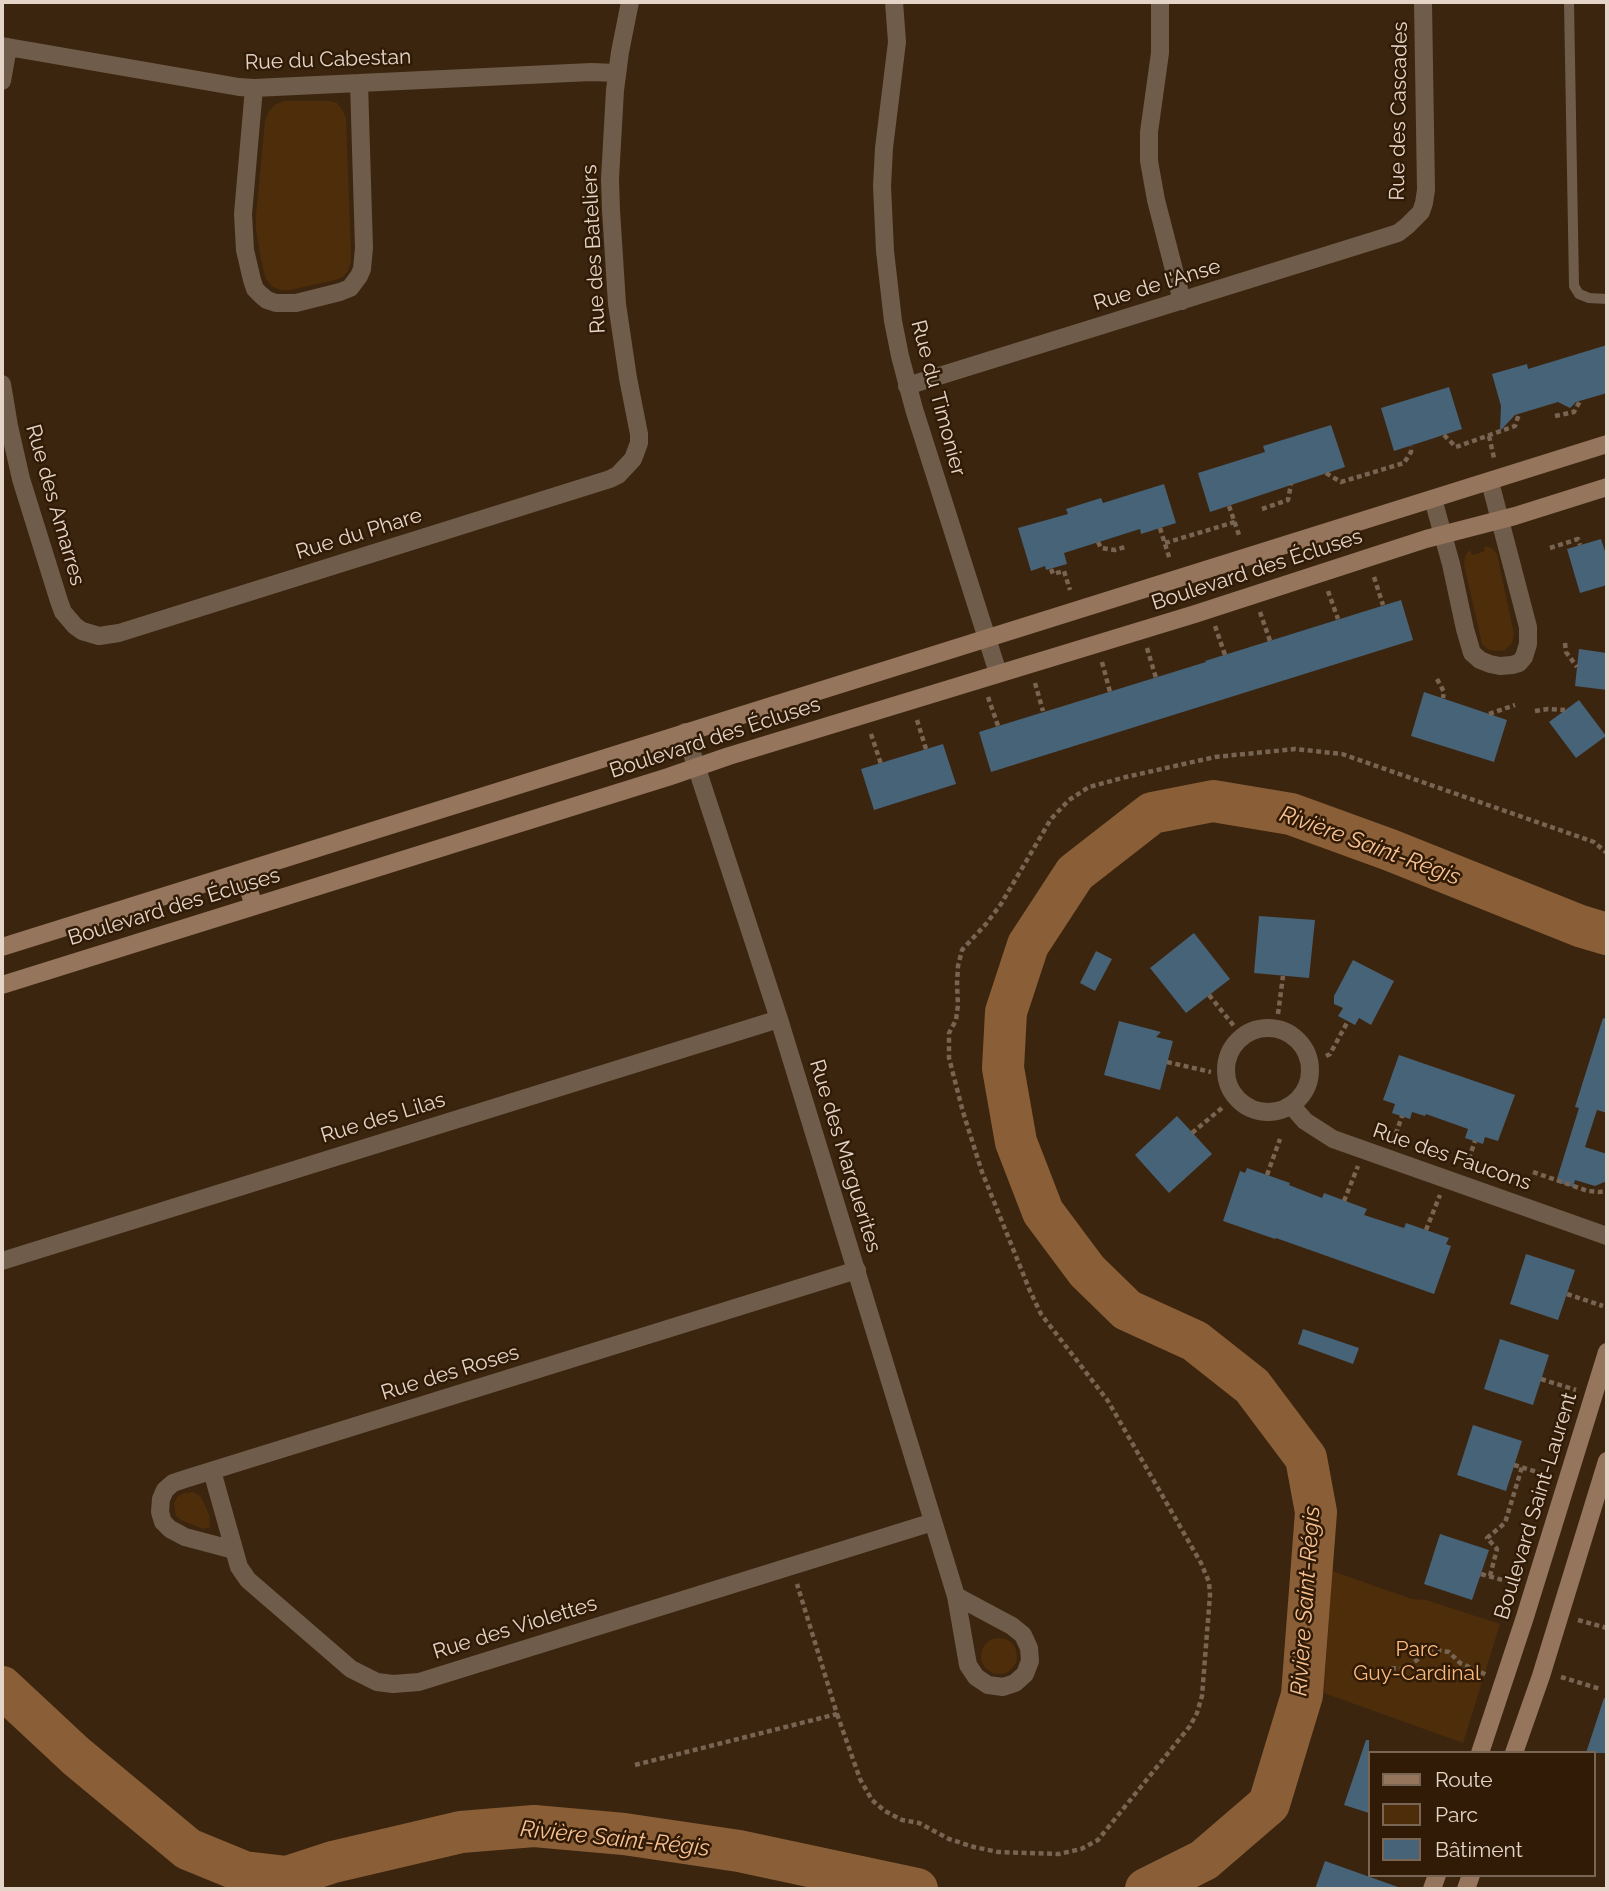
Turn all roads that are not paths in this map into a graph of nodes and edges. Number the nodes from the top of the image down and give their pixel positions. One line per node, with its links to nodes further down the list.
1 (630, 2): 7 (street, Rue des Bateliers)
2 (894, 2): 15 (street, Rue du Timonier)
3 (1160, 2): 13 (street)
4 (1423, 2): 11 (street, Rue des Cascades)
5 (1569, 2): 12 (lane)
6 (5, 47): 8 (street); 10 (street, Rue du Cabestan)
7 (617, 73): 9 (street, Rue du Cabestan); 17 (street, Rue des Bateliers)
8 (2, 80)
9 (359, 83): 10 (street, Rue du Cabestan); 10 (street)
10 (254, 88)
11 (1415, 219): 13 (street, Rue de l'Anse)
12 (1607, 299)
13 (1182, 301): 15 (street, Rue de l'Anse)
14 (2, 384): 23 (street, Rue des Amarres)
15 (907, 386): 24 (street, Rue du Timonier)
16 (1607, 444): 18 (street, Boulevard des Écluses)
17 (637, 451): 23 (street, Rue du Phare)
18 (1490, 482): 20 (street, Boulevard des Écluses); 21 (street)
19 (1607, 487): 21 (street, Boulevard des Écluses)
20 (1433, 499): 22 (street); 24 (street, Boulevard des Écluses)
21 (1500, 520): 22 (street, Boulevard des Écluses); 22 (street)
22 (1443, 535): 25 (street, Boulevard des Écluses)
23 (82, 631)
24 (987, 638): 25 (street, Rue du Timonier); 26 (street, Boulevard des Écluses)
25 (998, 673): 27 (street, Boulevard des Écluses)
26 (685, 732): 27 (street, Rue des Marguerites); 28 (street, Boulevard des Écluses)
27 (696, 767): 29 (street, Boulevard des Écluses); 32 (street, Rue des Marguerites)
28 (243, 872): 29 (street); 30 (street, Boulevard des Écluses)
29 (254, 906): 31 (street, Boulevard des Écluses)
30 (2, 947)
31 (2, 985)
32 (779, 1019): 35 (street, Rue des Lilas); 36 (street, Rue des Marguerites)
33 (1291, 1105): 33 (street); 34 (street, Rue des Faucons)
34 (1607, 1236)
35 (2, 1261)
36 (857, 1270): 39 (street, Rue des Roses); 40 (street, Rue des Marguerites)
37 (1607, 1352): 43 (street, Boulevard Saint-Laurent)
38 (1607, 1461): 44 (street)
39 (212, 1471): 41 (street, Rue des Violettes); 41 (street, Rue des Roses)
40 (933, 1522): 41 (street, Rue des Violettes); 42 (street, Rue des Marguerites)
41 (234, 1550)
42 (956, 1596): 42 (street, Rue des Marguerites)
43 (1481, 1751)
44 (1515, 1751)

